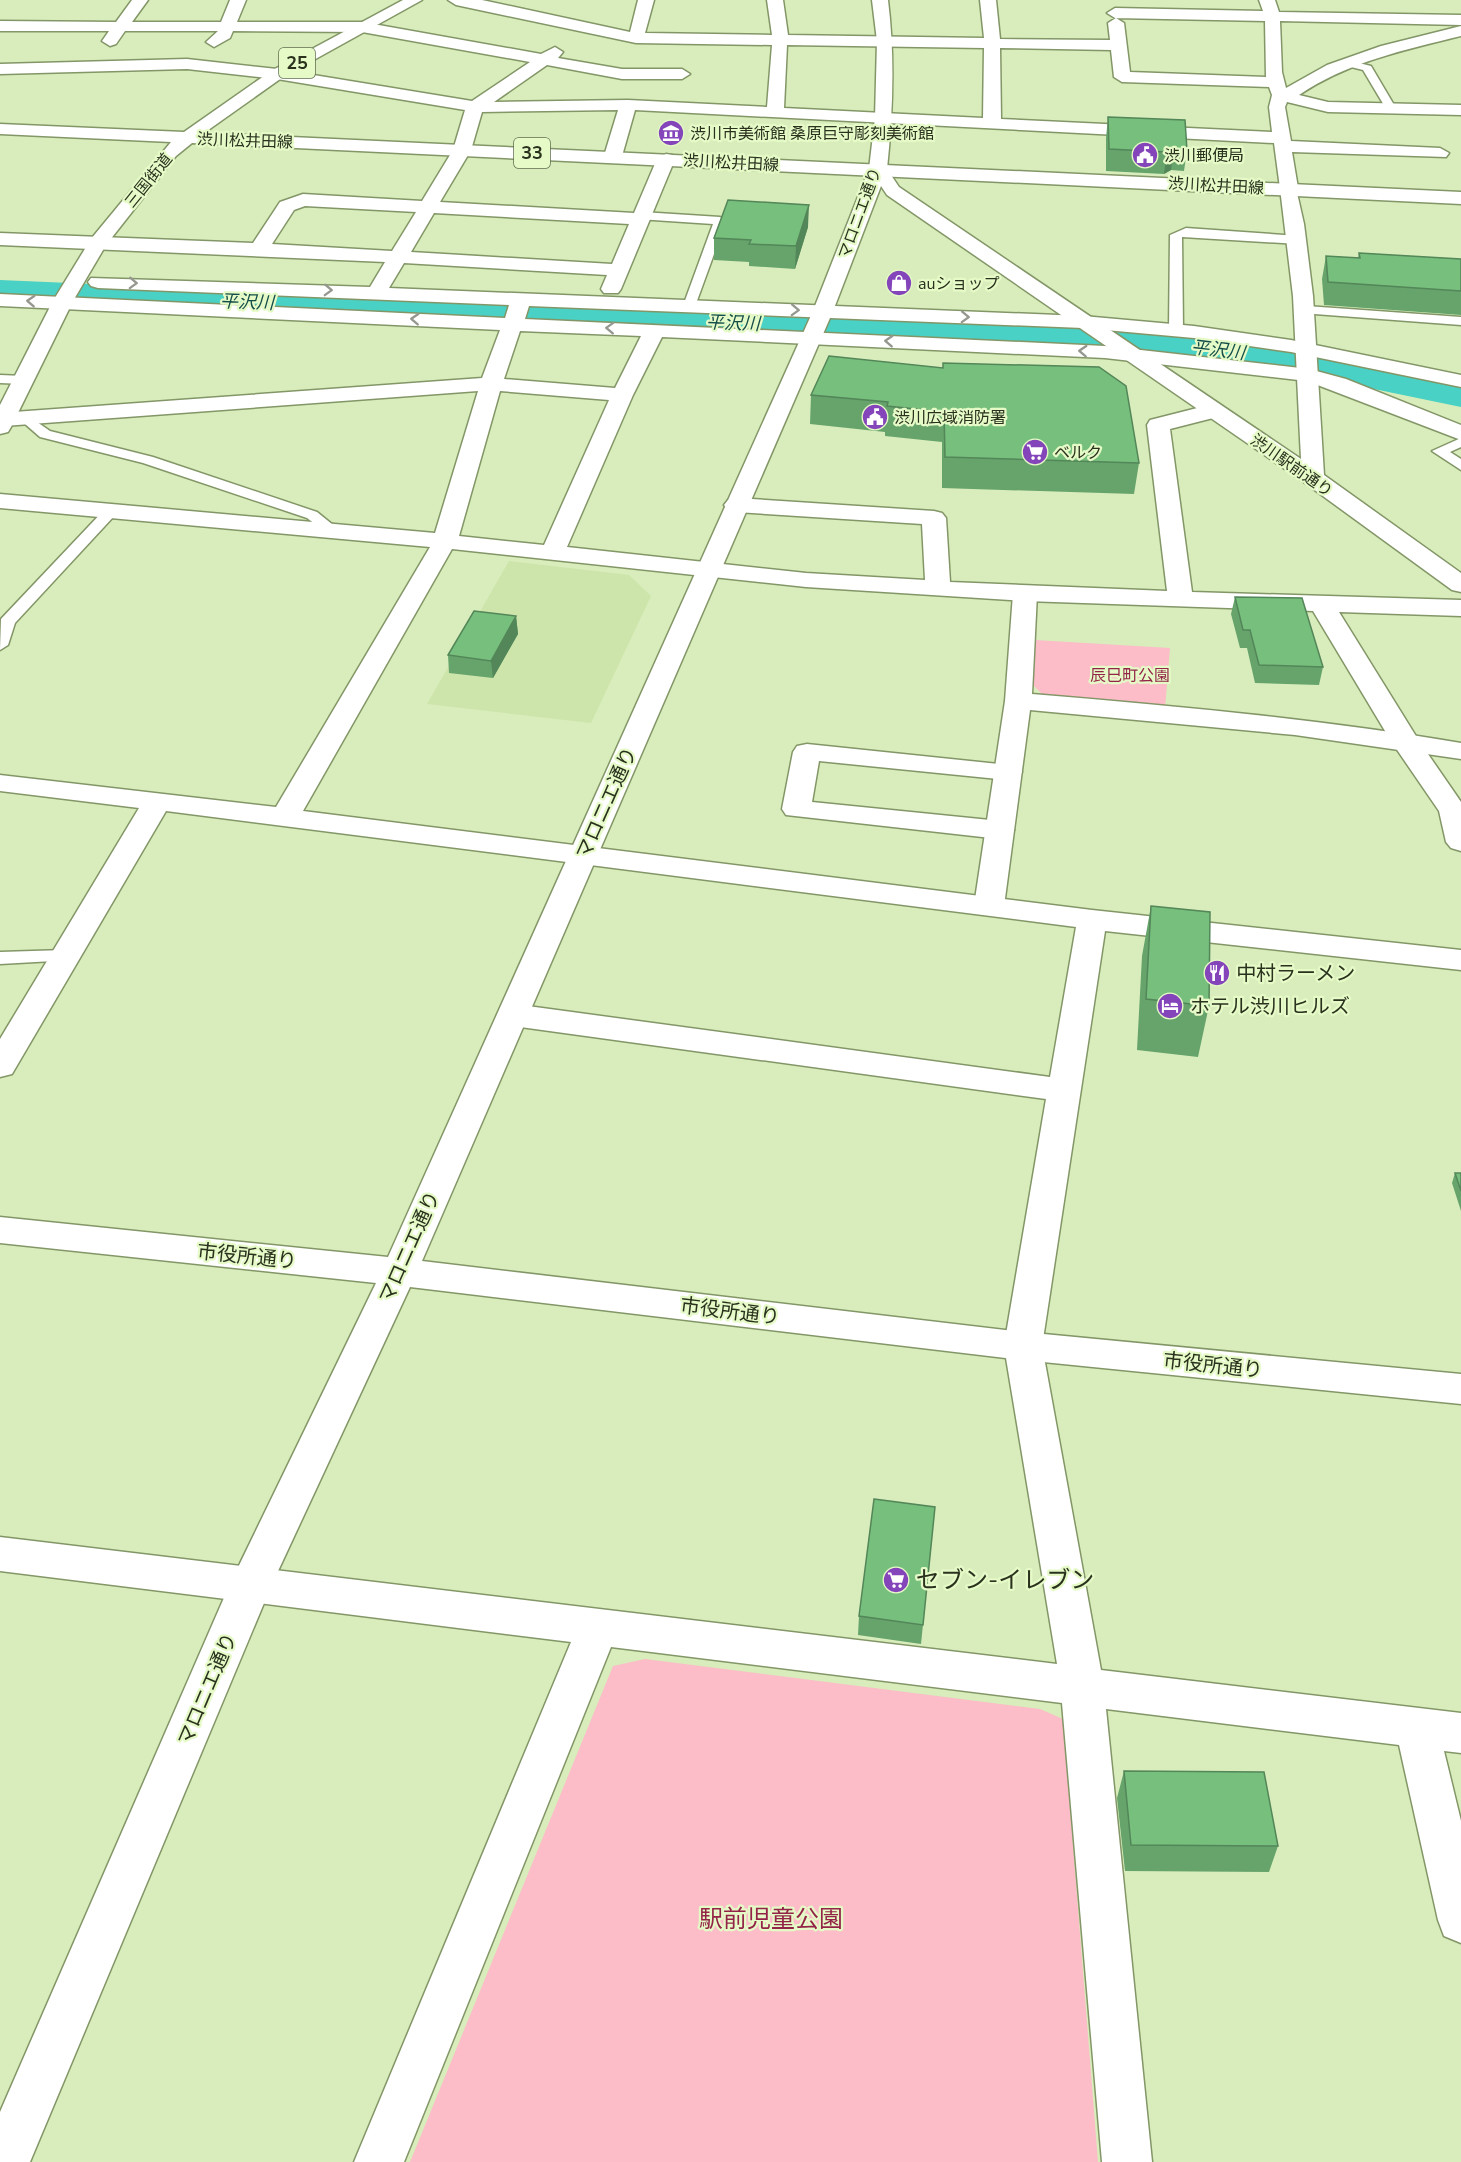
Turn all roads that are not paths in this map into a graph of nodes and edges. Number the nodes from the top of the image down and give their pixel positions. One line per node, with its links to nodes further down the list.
1 (140, 0): 17 (street)
2 (238, 0): 18 (street)
3 (414, 0): 16 (street, 三国街道 / 25)
4 (456, 0): 12 (street)
5 (528, 0): 12 (street)
6 (646, 0): 22 (street)
7 (775, 0): 23 (street)
8 (880, 0): 25 (street, マロニエ通り)
9 (988, 0): 26 (street)
10 (1112, 7): 11 (street); 27 (street)
11 (1271, 8): 14 (street); 36 (street)
12 (512, 9): 13 (street); 19 (street)
13 (491, 20)
14 (1461, 20)
15 (0, 26): 17 (street)
16 (362, 27): 18 (street); 24 (street); 33 (street, 三国街道 / 25)
17 (120, 28): 18 (street); 31 (street)
18 (227, 28): 30 (street)
19 (586, 28): 22 (street); 28 (street)
20 (470, 31): 24 (street)
21 (1461, 31): 29 (street)
22 (636, 38): 34 (street)
23 (780, 38): 25 (street); 34 (street); 41 (street)
24 (450, 41): 28 (street)
25 (885, 41): 26 (street); 42 (street, マロニエ通り)
26 (992, 41): 27 (street); 43 (street)
27 (1119, 45): 35 (street)
28 (546, 59): 34 (street); 38 (street)
29 (1347, 63): 36 (street); 39 (lane)
30 (187, 64): 31 (street); 33 (street)
31 (93, 65): 32 (street)
32 (0, 69)
33 (278, 74): 38 (street); 46 (street, 三国街道 / 25)
34 (682, 74): 37 (street); 41 (street)
35 (1122, 77): 36 (street); 45 (street)
36 (1277, 88): 39 (street); 47 (street)
37 (628, 105): 38 (street); 50 (street)
38 (475, 107): 48 (street)
39 (1392, 110): 40 (street)
40 (1461, 110)
41 (775, 112): 42 (street)
42 (884, 118): 43 (street); 52 (street, マロニエ通り)
43 (992, 124): 45 (street)
44 (0, 129): 46 (street, 渋川松井田線 / 33)
45 (1124, 129): 47 (street)
46 (186, 138): 48 (street, 渋川松井田線 / 33); 59 (street, 三国街道 / 25)
47 (1282, 142): 49 (street); 53 (street)
48 (462, 150): 50 (street, 渋川松井田線 / 33); 55 (street)
49 (1440, 153)
50 (613, 156): 51 (street, 渋川松井田線 / 33)
51 (666, 159): 52 (street, 渋川松井田線 / 33); 56 (street)
52 (878, 169): 53 (street, 渋川松井田線 / 33); 73 (street, マロニエ通り); 74 (street)
53 (1289, 188): 54 (street, 渋川松井田線 / 33); 58 (street)
54 (1461, 198)
55 (427, 206): 56 (street); 60 (street); 61 (street)
56 (641, 217): 62 (street); 68 (lane)
57 (0, 239): 59 (street)
58 (1299, 240): 70 (street); 76 (lane)
59 (98, 243): 60 (street); 64 (street, 三国街道 / 25)
60 (260, 249): 61 (street)
61 (400, 256): 62 (street); 65 (street)
62 (619, 270): 67 (street)
63 (210, 286): 64 (street, one-way to 63); 65 (street, one-way to 65); 69 (street)
64 (65, 290): 66 (street, one-way to 66); 69 (street); 80 (street, 三国街道 / 25)
65 (377, 292): 71 (street)
66 (0, 300)
67 (605, 302): 68 (street); 71 (street)
68 (689, 306): 73 (street, one-way to 73)
69 (194, 308): 71 (street, one-way to 69)
70 (1306, 310): 72 (lane); 78 (street)
71 (517, 312): 75 (street, one-way to 71); 82 (street)
72 (1461, 321)
73 (817, 324): 74 (street, one-way to 74); 75 (street); 77 (street, one-way to 73); 91 (street, マロニエ通り)
74 (1086, 325): 76 (street); 77 (street, 渋川駅前通り)
75 (655, 330): 83 (street)
76 (1176, 330): 78 (street)
77 (1126, 352): 78 (street); 84 (street, 渋川駅前通り)
78 (1308, 362): 81 (street); 86 (street); 89 (street)
79 (0, 379): 80 (lane)
80 (24, 380): 85 (street, 三国街道 / 25)
81 (1461, 381)
82 (491, 384): 83 (street); 85 (street); 94 (street)
83 (622, 394): 95 (street)
84 (1213, 411): 89 (street, 渋川駅前通り); 100 (street)
85 (9, 421): 93 (lane)
86 (1461, 432)
87 (1461, 442): 88 (lane)
88 (1461, 466)
89 (1313, 478): 97 (street, 渋川駅前通り)
90 (0, 501): 92 (street)
91 (736, 505): 96 (street, マロニエ通り); 98 (street)
92 (111, 511): 93 (street); 103 (lane)
93 (330, 529): 94 (street)
94 (445, 541): 95 (street); 110 (street)
95 (554, 552): 96 (street)
96 (708, 570): 98 (street); 113 (street, マロニエ通り)
97 (1461, 585)
98 (938, 589): 99 (street)
99 (1025, 594): 100 (street); 104 (street)
100 (1180, 597): 101 (street)
101 (1321, 603): 102 (street); 105 (street)
102 (1461, 608)
103 (0, 645)
104 (1018, 701): 105 (street); 107 (street)
105 (1405, 741): 106 (street); 112 (street)
106 (1461, 751)
107 (1008, 772): 111 (street); 111 (street)
108 (0, 783): 109 (street)
109 (157, 802): 110 (street); 116 (street)
110 (285, 816): 113 (street)
111 (1000, 831): 114 (street)
112 (1461, 843)
113 (583, 855): 114 (street); 119 (street, マロニエ通り)
114 (989, 906): 115 (street)
115 (1092, 920): 118 (street); 121 (street)
116 (65, 956): 117 (lane); 120 (street)
117 (0, 958)
118 (1461, 960)
119 (513, 1015): 121 (street); 123 (street, マロニエ通り)
120 (0, 1066)
121 (1064, 1090): 124 (street)
122 (0, 1230): 123 (street, 市役所通り)
123 (399, 1272): 124 (street, 市役所通り); 127 (street, マロニエ通り)
124 (1023, 1346): 125 (street, 市役所通り); 129 (street)
125 (1461, 1389)
126 (0, 1554): 127 (street)
127 (251, 1584): 128 (street); 133 (street, マロニエ通り)
128 (598, 1628): 129 (street); 134 (street)
129 (1082, 1685): 130 (street); 135 (street)
130 (1417, 1728): 131 (street); 132 (street)
131 (1461, 1733)
132 (1461, 1920)
133 (4, 2162)
134 (379, 2162)
135 (1127, 2162)

